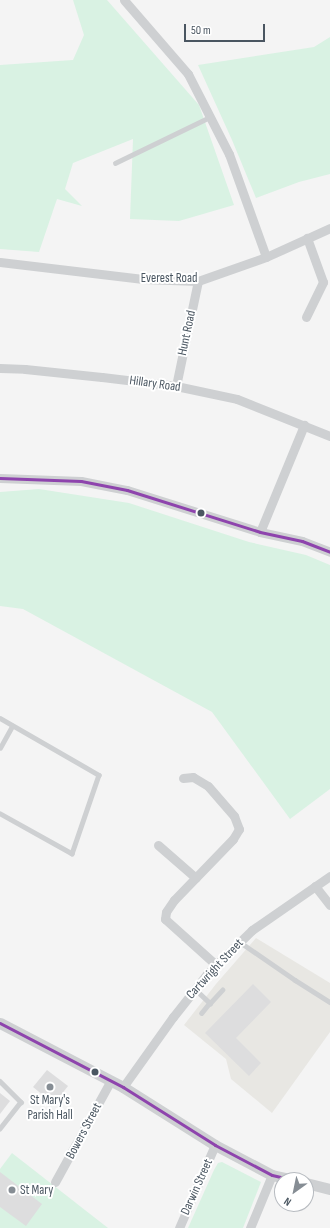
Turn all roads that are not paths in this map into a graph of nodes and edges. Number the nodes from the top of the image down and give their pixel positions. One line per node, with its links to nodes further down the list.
1 (124, 0): 2 (street)
2 (210, 117): 3 (lane); 6 (street)
3 (115, 163)
4 (330, 228): 5 (street, Everest Road)
5 (307, 238): 6 (street, Everest Road); 9 (street)
6 (266, 257): 8 (street, Everest Road)
7 (0, 262): 8 (street, Everest Road)
8 (198, 281): 11 (street, Hunt Road)
9 (306, 317)
10 (0, 368): 11 (street, Hillary Road)
11 (176, 386): 12 (street, Hillary Road)
12 (304, 425): 13 (street, Hillary Road); 15 (street)
13 (330, 436)
14 (0, 478): 15 (street)
15 (260, 532): 16 (street)
16 (330, 552)
17 (0, 718): 18 (lane)
18 (12, 726): 19 (lane); 21 (lane)
19 (0, 748)
20 (183, 778): 24 (street)
21 (0, 814)
22 (158, 845): 24 (street)
23 (330, 876): 25 (street, Cartwright Street)
24 (196, 878): 28 (street)
25 (315, 886): 26 (street); 27 (street, Cartwright Street)
26 (330, 905)
27 (240, 942): 28 (street, Cartwright Street); 31 (lane)
28 (216, 965): 29 (street, Cartwright Street)
29 (195, 989): 32 (lane); 37 (street, Cartwright Street)
30 (222, 990): 32 (lane)
31 (330, 1002)
32 (210, 1003): 33 (lane)
33 (202, 1013)
34 (0, 1023): 35 (street)
35 (111, 1080): 37 (street); 41 (street, Bowers Street)
36 (0, 1081): 38 (lane)
37 (123, 1086): 39 (street)
38 (0, 1129)
39 (215, 1145): 40 (street); 44 (street, Darwin Street)
40 (272, 1175): 45 (street)
41 (55, 1182)
42 (314, 1185): 43 (street)
43 (330, 1189)
44 (179, 1228)
45 (250, 1228)

